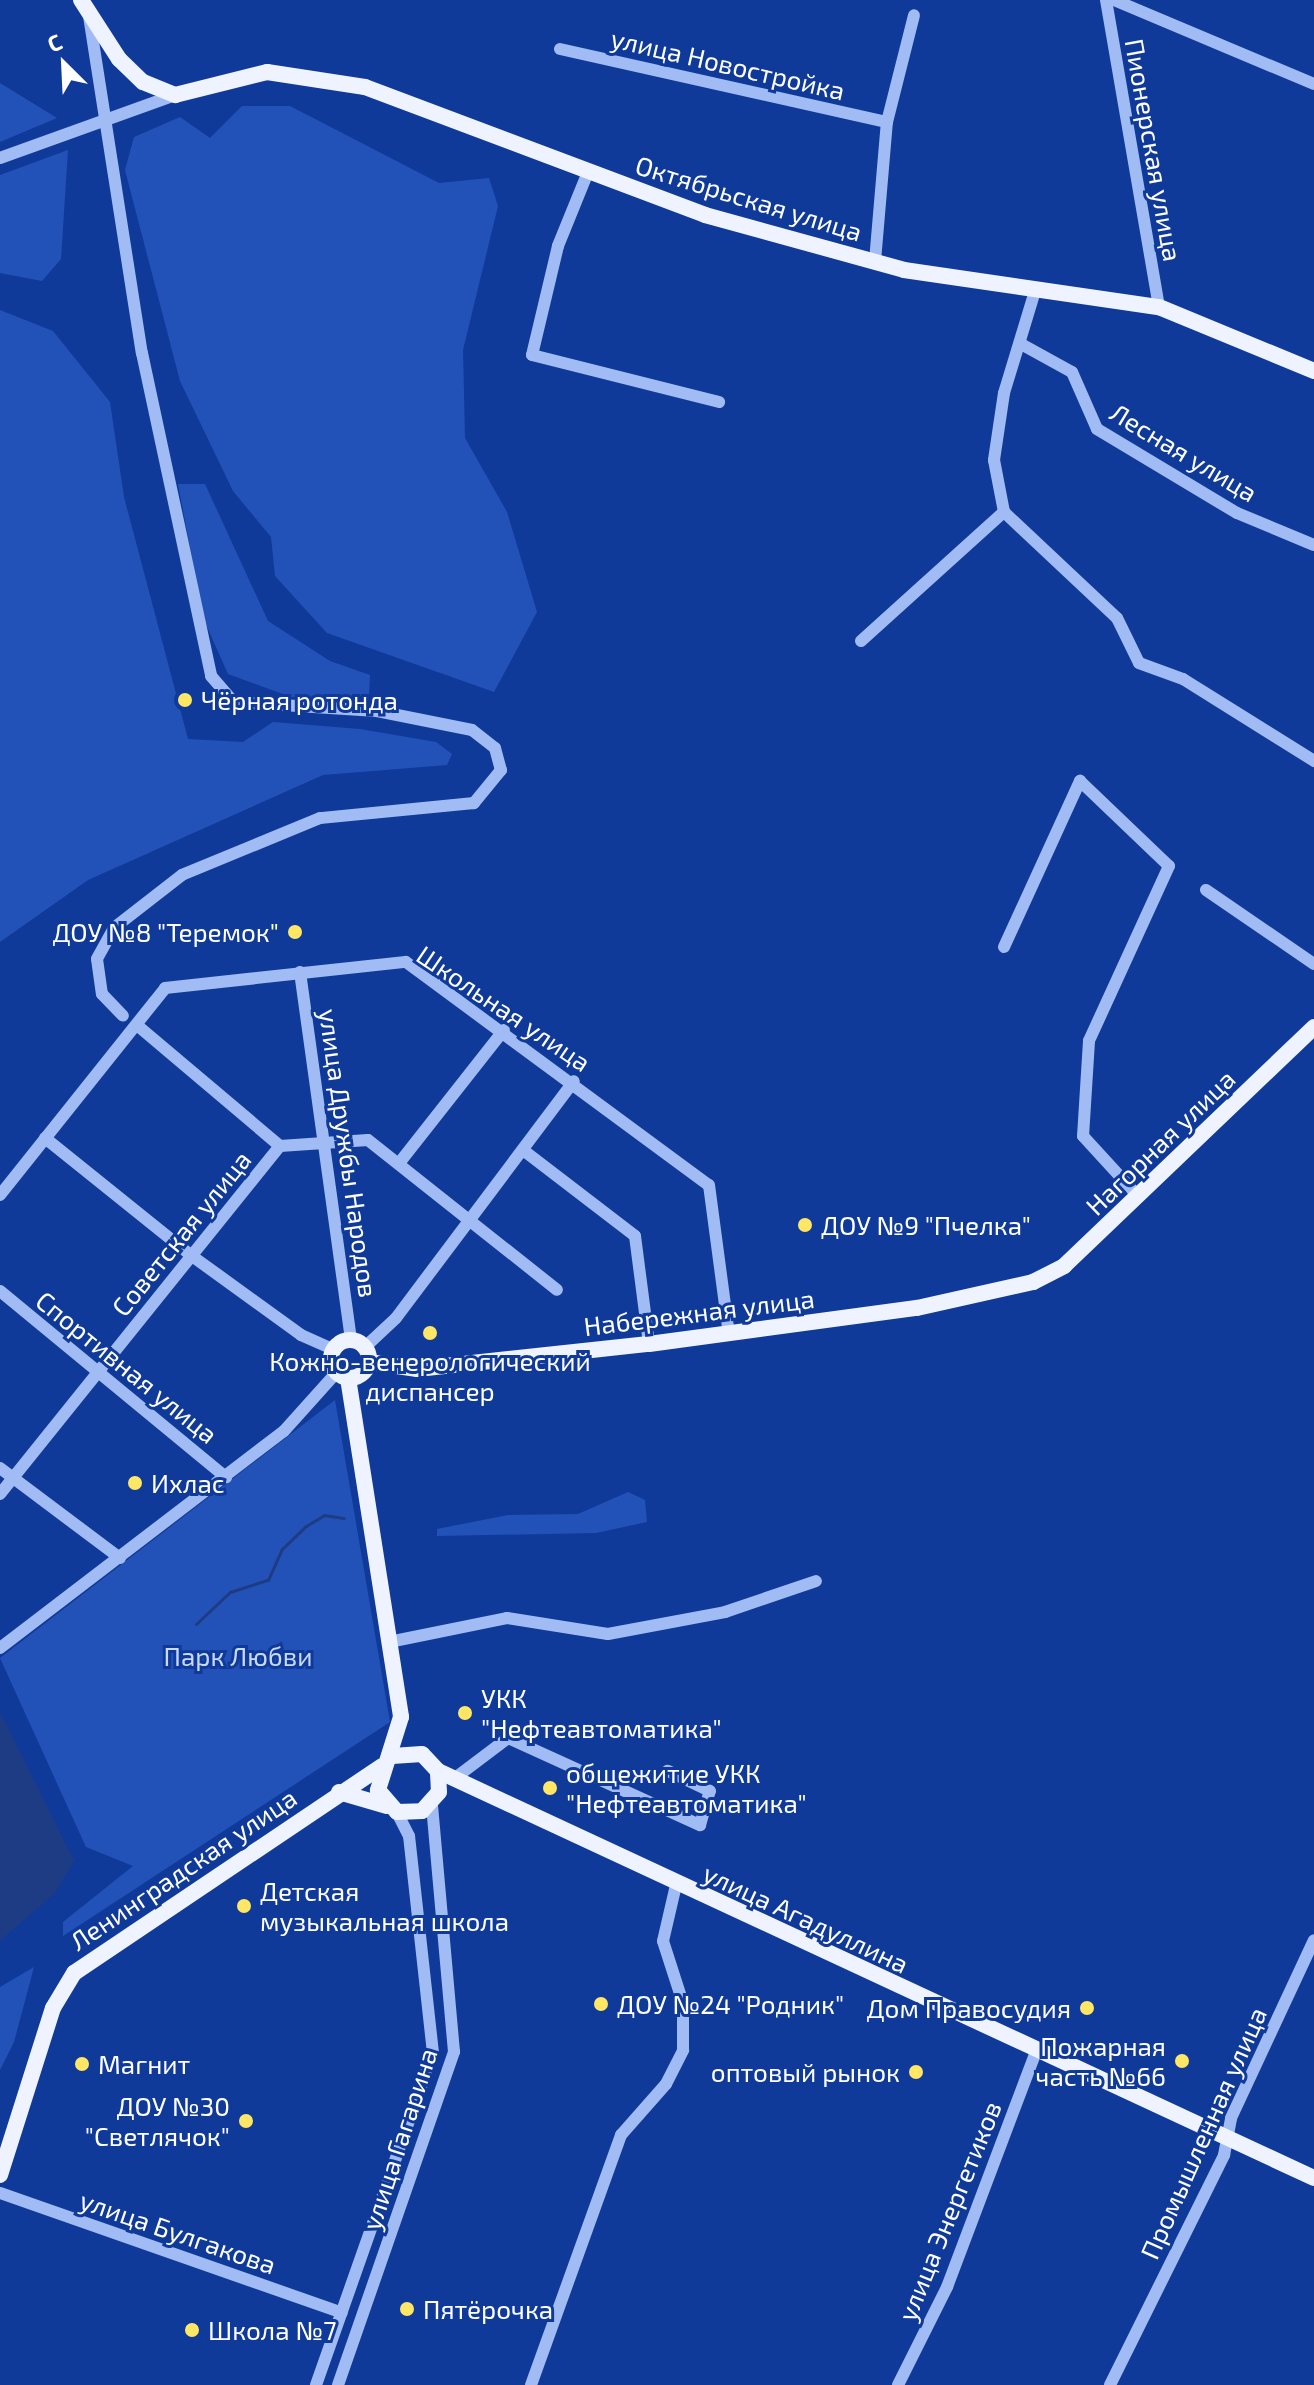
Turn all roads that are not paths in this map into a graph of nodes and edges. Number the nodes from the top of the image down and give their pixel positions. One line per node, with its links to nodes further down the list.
1 (1106, 0): 14 (street, Пионерская улица)
2 (1114, 0): 6 (street)
3 (85, 6): 7 (main road); 8 (street)
4 (914, 15): 9 (street)
5 (560, 49): 9 (street, улица Новостройка)
6 (1314, 84)
7 (175, 95): 8 (street); 11 (main road, Октябрьская улица)
8 (104, 120): 10 (street); 26 (street)
9 (887, 122): 12 (street)
10 (0, 158)
11 (588, 172): 12 (main road, Октябрьская улица); 17 (street)
12 (875, 261): 13 (main road, Октябрьская улица)
13 (1035, 291): 14 (main road, Октябрьская улица); 15 (street)
14 (1159, 307): 16 (main road, Октябрьская улица)
15 (1021, 344): 18 (street); 19 (street, Лесная улица)
16 (1314, 371)
17 (719, 402)
18 (1004, 512): 20 (street); 21 (street)
19 (1314, 545)
20 (861, 641)
21 (1314, 761)
22 (1206, 890): 24 (street)
23 (1004, 947): 37 (street)
24 (1314, 964)
25 (300, 972): 27 (street, Школьная улица); 29 (street, Школьная улица); 32 (street, улица Дружбы Народов)
26 (123, 1016)
27 (138, 1026): 31 (street, Школьная улица); 33 (street)
28 (1314, 1027): 37 (main road, Нагорная улица)
29 (504, 1030): 30 (street, Школьная улица); 35 (street)
30 (574, 1081): 34 (street); 43 (street, Школьная улица)
31 (45, 1138): 36 (street, Школьная улица); 39 (street)
32 (322, 1143): 33 (street, Советская улица); 35 (street, Советская улица); 46 (street, улица Дружбы Народов)
33 (280, 1146): 39 (street, Советская улица)
34 (523, 1150): 38 (street); 44 (street)
35 (400, 1162): 38 (street, Советская улица)
36 (0, 1195)
37 (1138, 1196): 40 (main road, Нагорная улица)
38 (468, 1224): 41 (street, Советская улица); 46 (street)
39 (192, 1256): 45 (street); 47 (street, Советская улица)
40 (1033, 1282): 43 (main road, Набережная улица)
41 (557, 1290)
42 (0, 1291): 47 (street, Спортивная улица)
43 (729, 1334): 44 (main road, Набережная улица)
44 (649, 1344): 46 (main road, Набережная улица)
45 (334, 1350): 46 (main road); 48 (main road)
46 (362, 1350): 48 (main road)
47 (98, 1372): 50 (street, Спортивная улица); 51 (street, Советская улица)
48 (342, 1375): 50 (street); 55 (main road)
49 (0, 1468): 51 (street)
50 (226, 1477): 53 (street)
51 (13, 1479): 52 (street, Советская улица); 53 (street)
52 (0, 1494)
53 (120, 1558): 56 (street)
54 (816, 1581): 55 (street)
55 (389, 1642): 57 (main road)
56 (0, 1648)
57 (401, 1717): 58 (main road); 59 (main road)
58 (422, 1754): 59 (main road); 60 (main road)
59 (386, 1761): 63 (main road, Ленинградская улица); 66 (main road)
60 (438, 1771): 62 (main road, улица Агадуллина); 65 (main road)
61 (668, 1771): 62 (street)
62 (455, 1778): 64 (main road, улица Агадуллина)
63 (339, 1792): 66 (main road); 71 (main road, Ленинградская улица)
64 (499, 1796): 65 (main road); 67 (main road, улица Агадуллина)
65 (435, 1798): 66 (main road); 76 (street, улица Гагарина)
66 (392, 1809): 74 (street, улица Гагарина)
67 (676, 1885): 69 (main road, улица Агадуллина); 77 (street)
68 (1314, 1940): 70 (street, Промышленная улица)
69 (1036, 2051): 70 (main road, улица Агадуллина); 78 (street, улица Энергетиков)
70 (1229, 2138): 72 (main road, улица Агадуллина); 79 (street, Промышленная улица)
71 (0, 2175)
72 (1314, 2178)
73 (0, 2193): 74 (street, улица Булгакова)
74 (342, 2313): 75 (street, улица Гагарина)
75 (316, 2385)
76 (338, 2385)
77 (531, 2385)
78 (898, 2385)
79 (1110, 2385)

